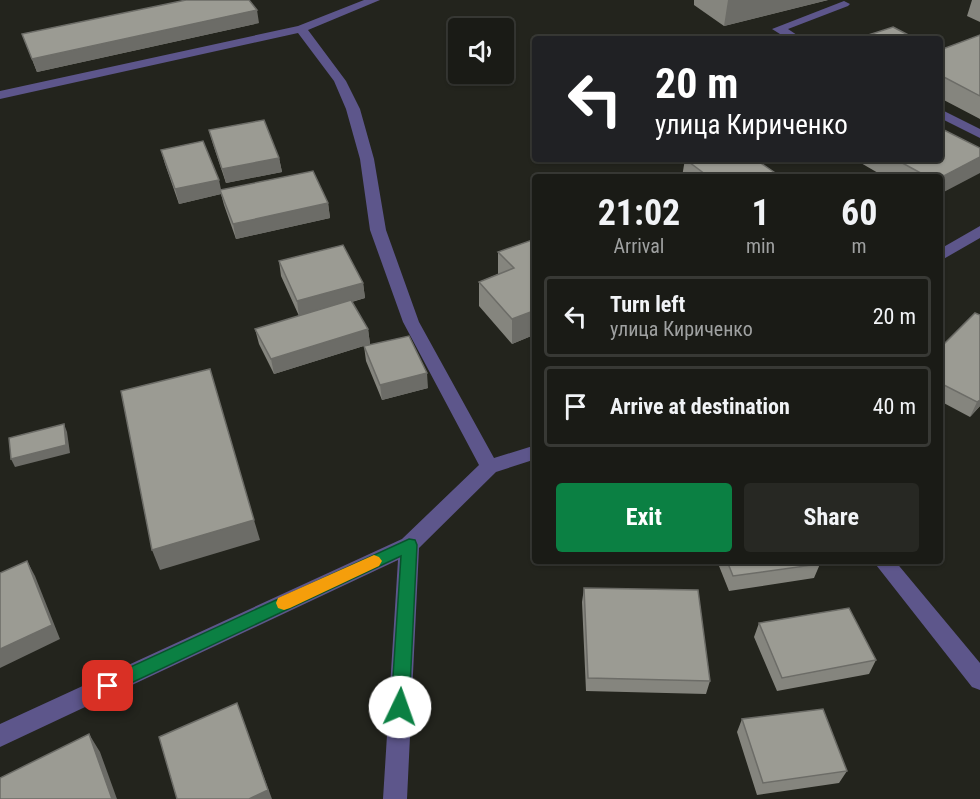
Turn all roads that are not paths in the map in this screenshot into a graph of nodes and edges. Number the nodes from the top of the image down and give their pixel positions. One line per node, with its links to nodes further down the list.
1 (374, 0): 3 (street)
2 (844, 4): 4 (street)
3 (301, 29): 5 (street); 11 (street)
4 (791, 36)
5 (0, 95)
6 (943, 115): 7 (street)
7 (980, 134)
8 (980, 231): 9 (street)
9 (943, 254)
10 (532, 453): 11 (street)
11 (489, 467): 12 (street)
12 (409, 545): 15 (street); 16 (street)
13 (885, 564): 14 (street)
14 (980, 680)
15 (0, 736)
16 (395, 799)

